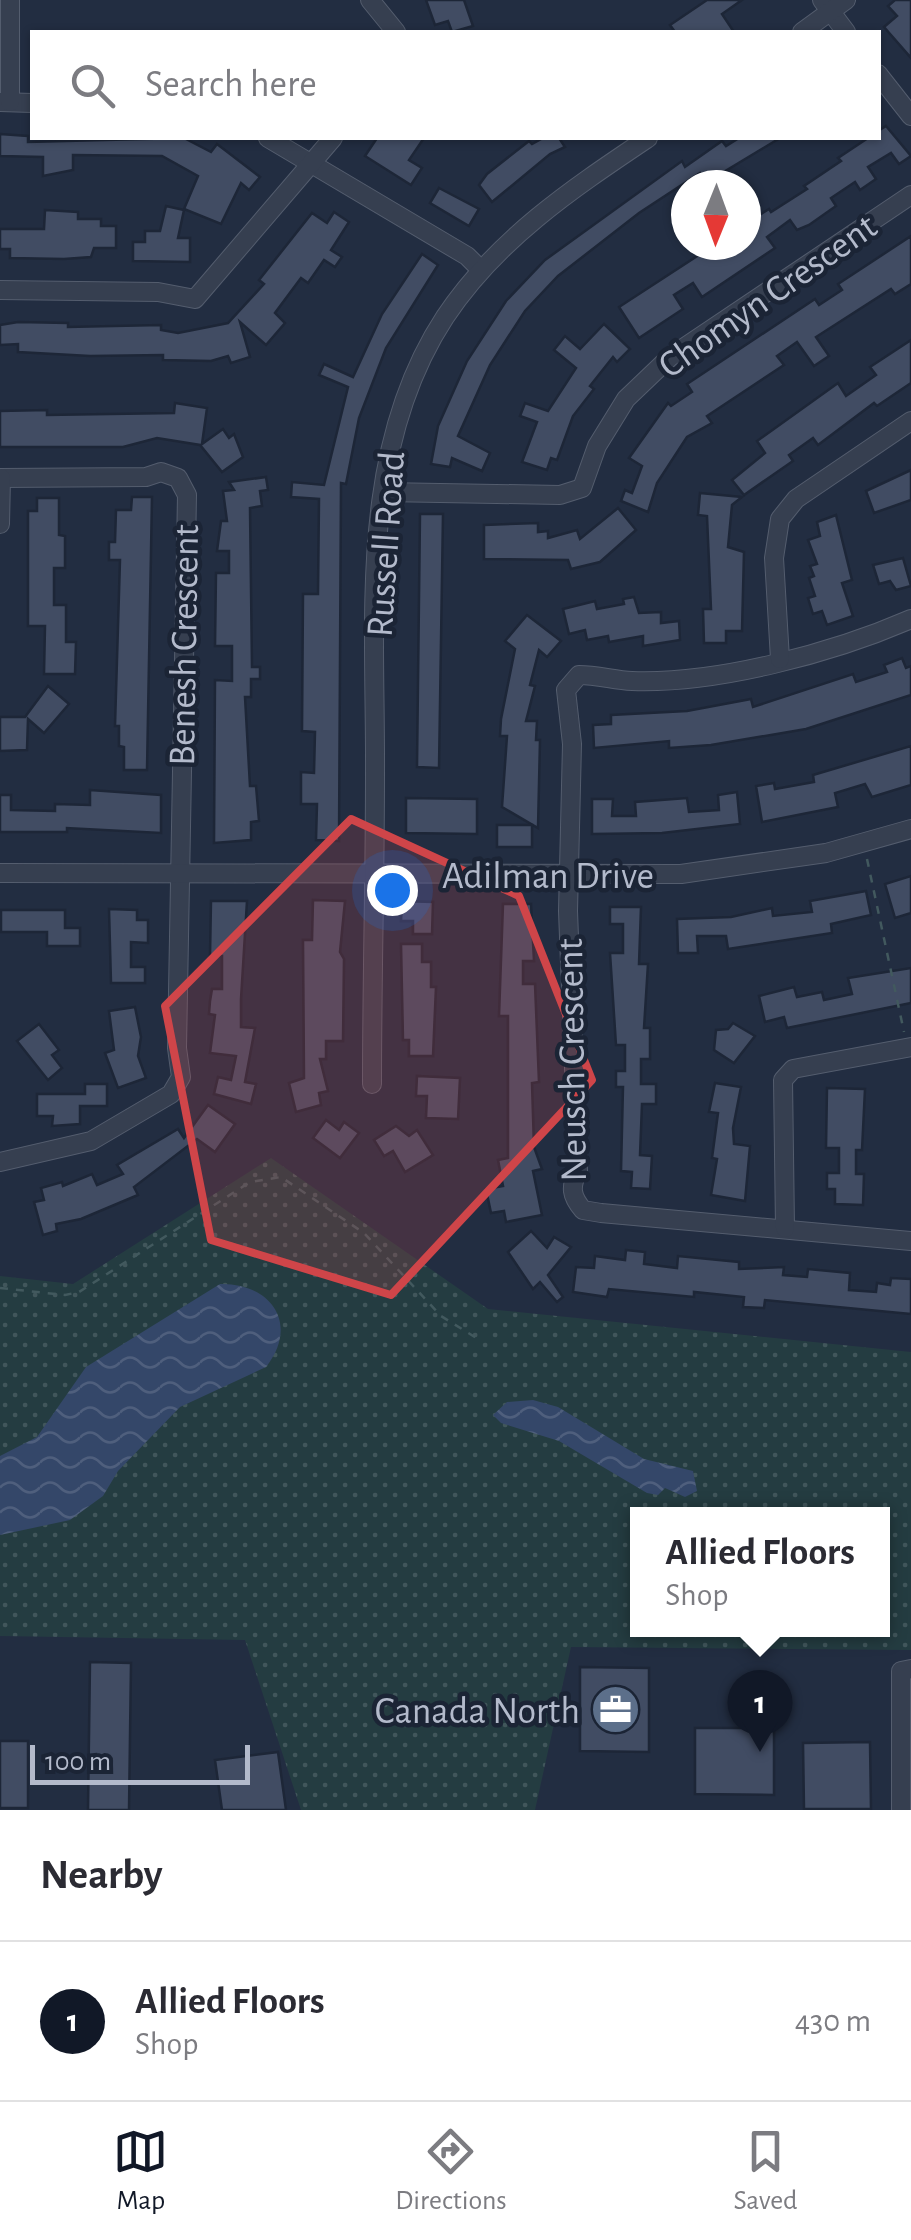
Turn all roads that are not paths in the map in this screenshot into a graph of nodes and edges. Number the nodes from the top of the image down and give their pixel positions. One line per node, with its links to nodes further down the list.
1 (10, 0): 9 (street)
2 (370, 0): 5 (street)
3 (846, 0): 4 (street)
4 (826, 6): 6 (street); 7 (street)
5 (394, 30)
6 (804, 30)
7 (844, 30)
8 (881, 78): 10 (street)
9 (5, 102)
10 (911, 116)
11 (271, 140): 14 (street)
12 (331, 140): 14 (street)
13 (645, 140): 16 (street, Russell Road)
14 (311, 163): 16 (street); 17 (street)
15 (911, 195): 20 (street, Chomyn Crescent)
16 (481, 270): 20 (street, Russell Road)
17 (0, 290)
18 (911, 421): 23 (street)
19 (0, 478): 21 (street); 26 (street, Benesh Crescent)
20 (384, 492): 27 (street, Russell Road)
21 (0, 524)
22 (911, 620): 23 (street)
23 (780, 659): 28 (street)
24 (911, 829): 28 (street, Adilman Drive)
25 (0, 873): 26 (street, Adilman Drive)
26 (179, 875): 27 (street, Adilman Drive); 31 (street, Benesh Crescent)
27 (372, 875): 28 (street, Adilman Drive); 30 (street, Russell Road)
28 (570, 877): 32 (street, Neusch Crescent)
29 (908, 1041): 32 (street)
30 (372, 1084)
31 (0, 1162)
32 (785, 1228): 33 (street, Neusch Crescent)
33 (911, 1240)
34 (911, 1669): 35 (street)
35 (901, 1810)

